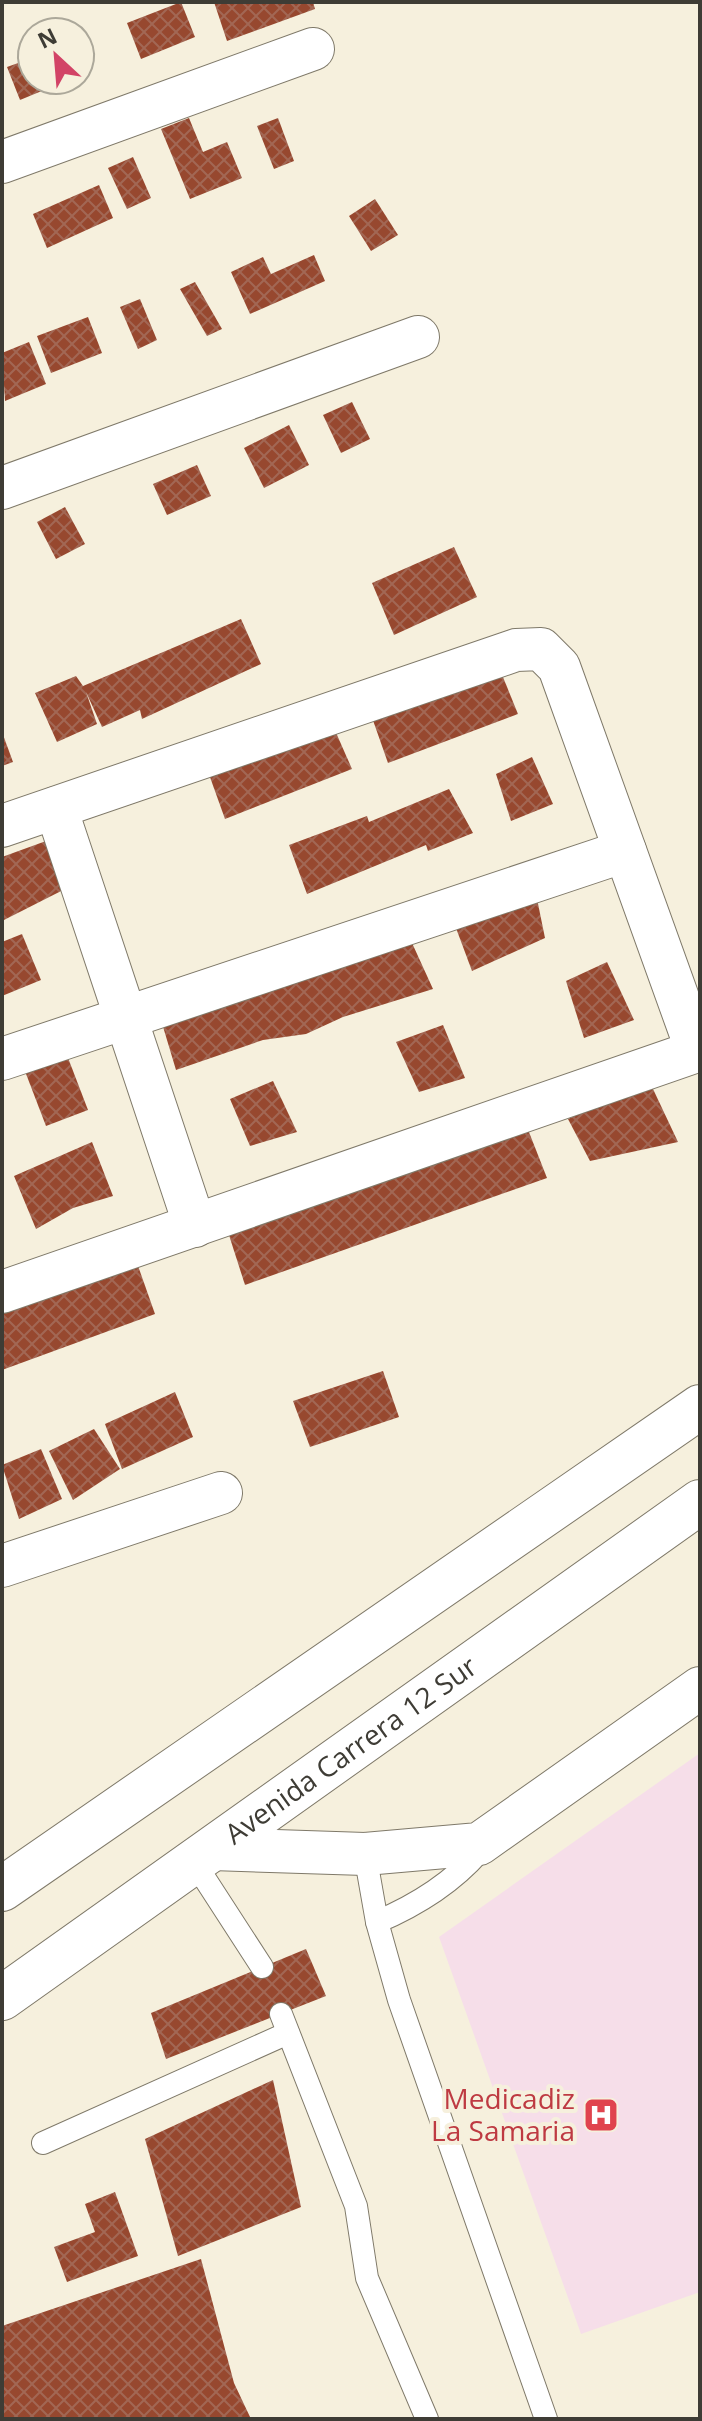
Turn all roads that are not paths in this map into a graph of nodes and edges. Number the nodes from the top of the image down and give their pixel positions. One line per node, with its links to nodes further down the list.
1 (313, 49): 2 (street)
2 (2, 162)
3 (418, 337): 4 (street)
4 (2, 488)
5 (56, 808): 6 (street); 7 (street); 8 (street)
6 (2, 826)
7 (625, 851): 8 (street); 10 (street)
8 (127, 1020): 9 (street); 10 (street)
9 (2, 1059)
10 (195, 1226): 11 (street)
11 (2, 1292)
12 (700, 1407): 20 (street)
13 (221, 1493): 15 (street)
14 (700, 1502): 19 (street, Avenida Carrera 12 Sur)
15 (2, 1566)
16 (700, 1688): 17 (street)
17 (479, 1844): 18 (street); 21 (lane)
18 (365, 1854): 19 (street); 21 (lane)
19 (203, 1855): 22 (lane); 23 (street, Avenida Carrera 12 Sur)
20 (2, 1889)
21 (377, 1922): 26 (lane)
22 (262, 1967)
23 (2, 1998)
24 (43, 2143): 25 (lane)
25 (427, 2419)
26 (546, 2419)

